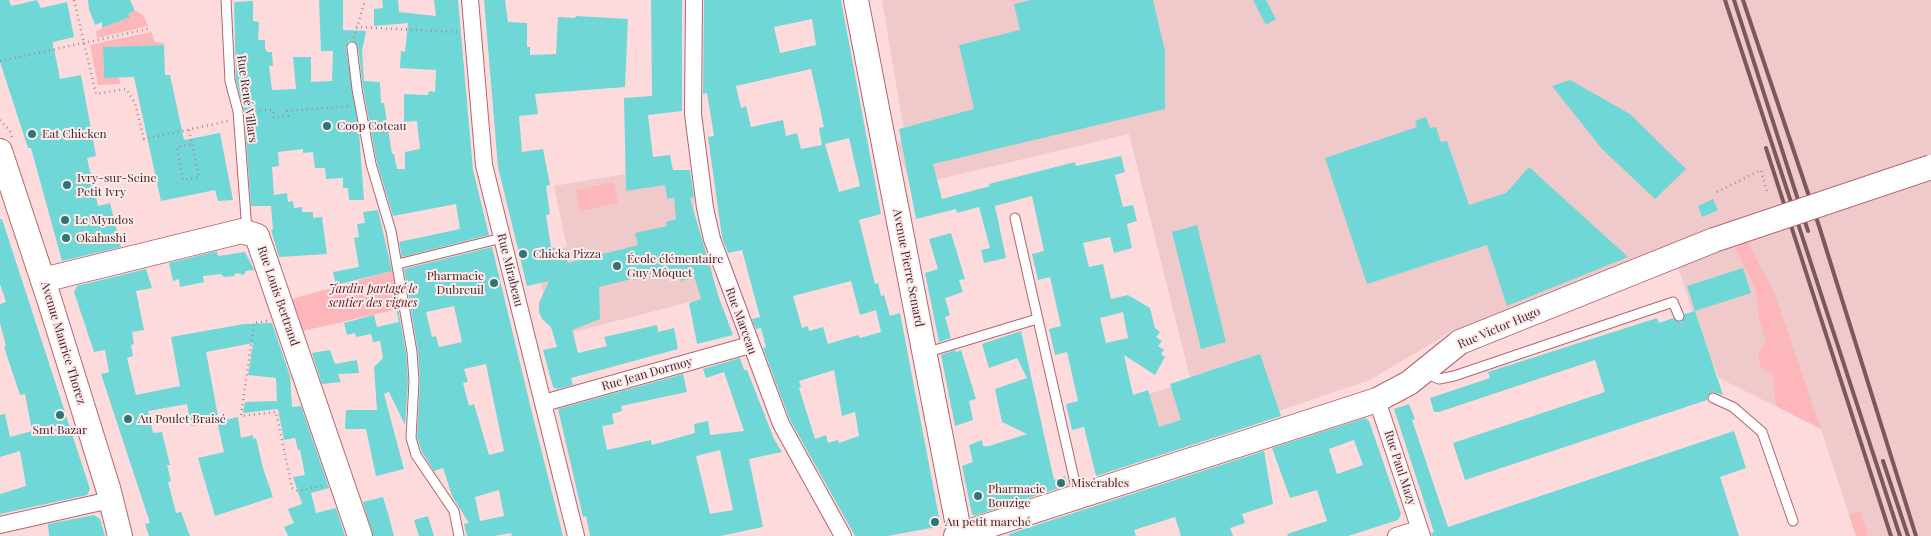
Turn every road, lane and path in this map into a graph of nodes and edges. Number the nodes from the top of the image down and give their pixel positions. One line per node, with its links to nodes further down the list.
1 (74, 0): 10 (path)
2 (226, 0): 14 (lane, Rue René Villars)
3 (365, 0): 7 (path)
4 (470, 0): 24 (street, Rue Mirabeau)
5 (694, 0): 30 (street, Rue Marceau)
6 (856, 0): 31 (main road, Avenue Pierre Semard)
7 (356, 27): 9 (path); 11 (path)
8 (148, 29): 10 (path)
9 (461, 33)
10 (84, 43): 12 (path); 16 (path)
11 (352, 46): 13 (lane)
12 (0, 61)
13 (361, 106): 14 (path); 25 (lane)
14 (238, 111): 23 (lane, Rue René Villars)
15 (230, 121): 16 (path)
16 (189, 130): 17 (path)
17 (192, 144): 17 (path)
18 (0, 151): 26 (main road, Avenue Maurice Thorez)
19 (1931, 168): 32 (main road, Rue Victor Hugo, bridge)
20 (1716, 192): 21 (path)
21 (1767, 192)
22 (1015, 218): 29 (lane)
23 (247, 232): 26 (main road, Rue Louis Bertrand); 28 (main road, Rue Louis Bertrand)
24 (502, 238): 25 (lane); 35 (street, Rue Mirabeau)
25 (398, 264): 44 (lane)
26 (43, 280): 38 (main road, Avenue Maurice Thorez)
27 (1679, 316): 32 (lane)
28 (287, 318): 36 (main road, Rue Louis Bertrand); 36 (path)
29 (1037, 319): 31 (lane); 37 (lane)
30 (750, 345): 35 (street, Rue Jean Dormoy); 46 (street, Rue Marceau)
31 (924, 354): 47 (main road, Avenue Pierre Semard)
32 (1423, 372): 34 (main road, Rue Victor Hugo)
33 (1713, 398): 39 (lane)
34 (1377, 400): 37 (main road, Rue Victor Hugo); 41 (street, Rue Paul Mazy)
35 (544, 402): 45 (street, Rue Mirabeau)
36 (341, 482): 43 (main road, Rue Louis Bertrand)
37 (1078, 496): 47 (main road, Rue Victor Hugo)
38 (110, 500): 40 (street); 42 (main road, Avenue Maurice Thorez)
39 (1793, 521)
40 (0, 525)
41 (1421, 532): 48 (street)
42 (120, 536)
43 (360, 536)
44 (459, 536)
45 (576, 536)
46 (843, 536)
47 (958, 536)
48 (1396, 536)

